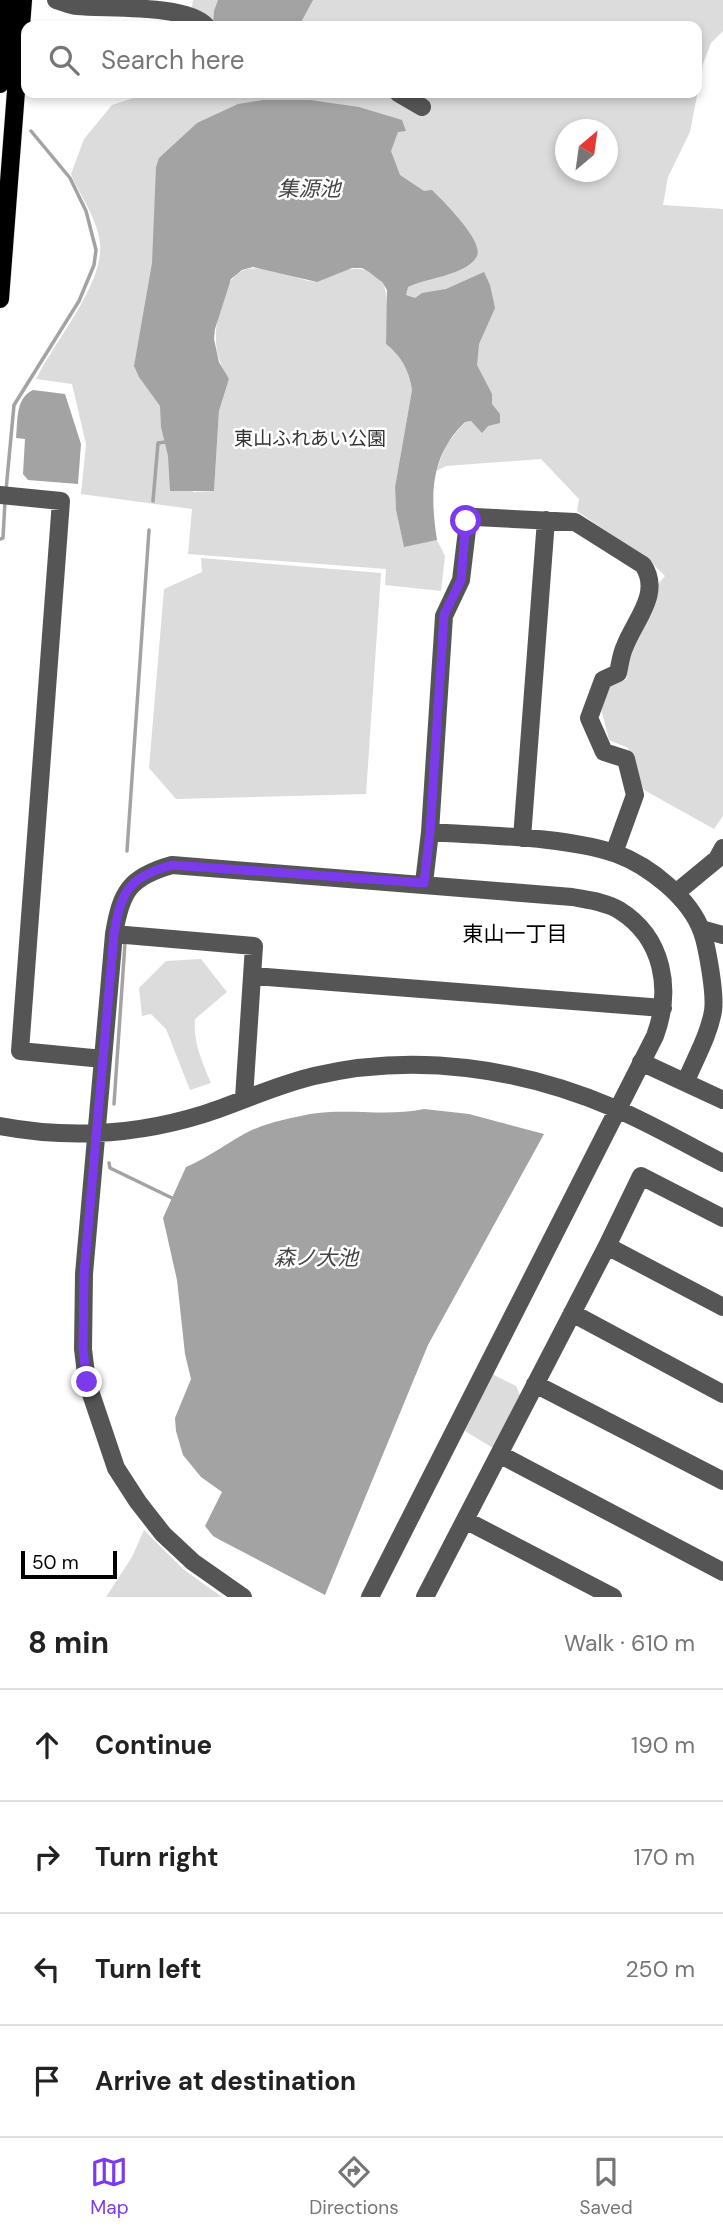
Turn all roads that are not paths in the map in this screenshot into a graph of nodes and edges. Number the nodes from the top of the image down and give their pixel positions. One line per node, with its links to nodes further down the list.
1 (6, 0): 7 (main road)
2 (23, 0): 4 (main road)
3 (56, 0): 5 (street)
4 (21, 21)
5 (202, 21)
6 (21, 26): 11 (main road)
7 (2, 28): 8 (main road)
8 (0, 84)
9 (407, 98): 10 (street)
10 (422, 107)
11 (0, 299)
12 (0, 495): 26 (street)
13 (546, 520): 14 (street); 15 (street); 17 (street)
14 (430, 832): 15 (street); 18 (street)
15 (522, 838): 17 (street)
16 (723, 848): 19 (street)
17 (614, 853): 19 (street)
18 (424, 883): 21 (street); 24 (street)
19 (677, 892): 20 (street)
20 (701, 929): 22 (street); 25 (street)
21 (114, 934): 23 (street); 26 (street)
22 (723, 935)
23 (253, 976): 24 (street); 29 (street)
24 (663, 1007): 27 (street)
25 (718, 1012): 28 (street)
26 (103, 1059): 33 (street)
27 (641, 1062): 28 (street); 31 (street)
28 (686, 1081): 30 (street)
29 (244, 1098): 31 (street); 33 (street)
30 (723, 1100)
31 (617, 1109): 34 (street); 47 (street)
32 (0, 1126): 33 (street)
33 (98, 1135): 46 (street)
34 (723, 1163)
35 (723, 1218): 36 (street)
36 (607, 1246): 37 (street); 38 (street)
37 (723, 1307)
38 (572, 1313): 39 (street); 40 (street)
39 (535, 1384): 41 (street); 42 (street)
40 (723, 1394)
41 (499, 1454): 43 (street); 44 (street)
42 (723, 1481)
43 (465, 1520): 45 (street); 48 (street)
44 (723, 1572)
45 (428, 1596)
46 (243, 1597)
47 (370, 1597)
48 (613, 1597)

